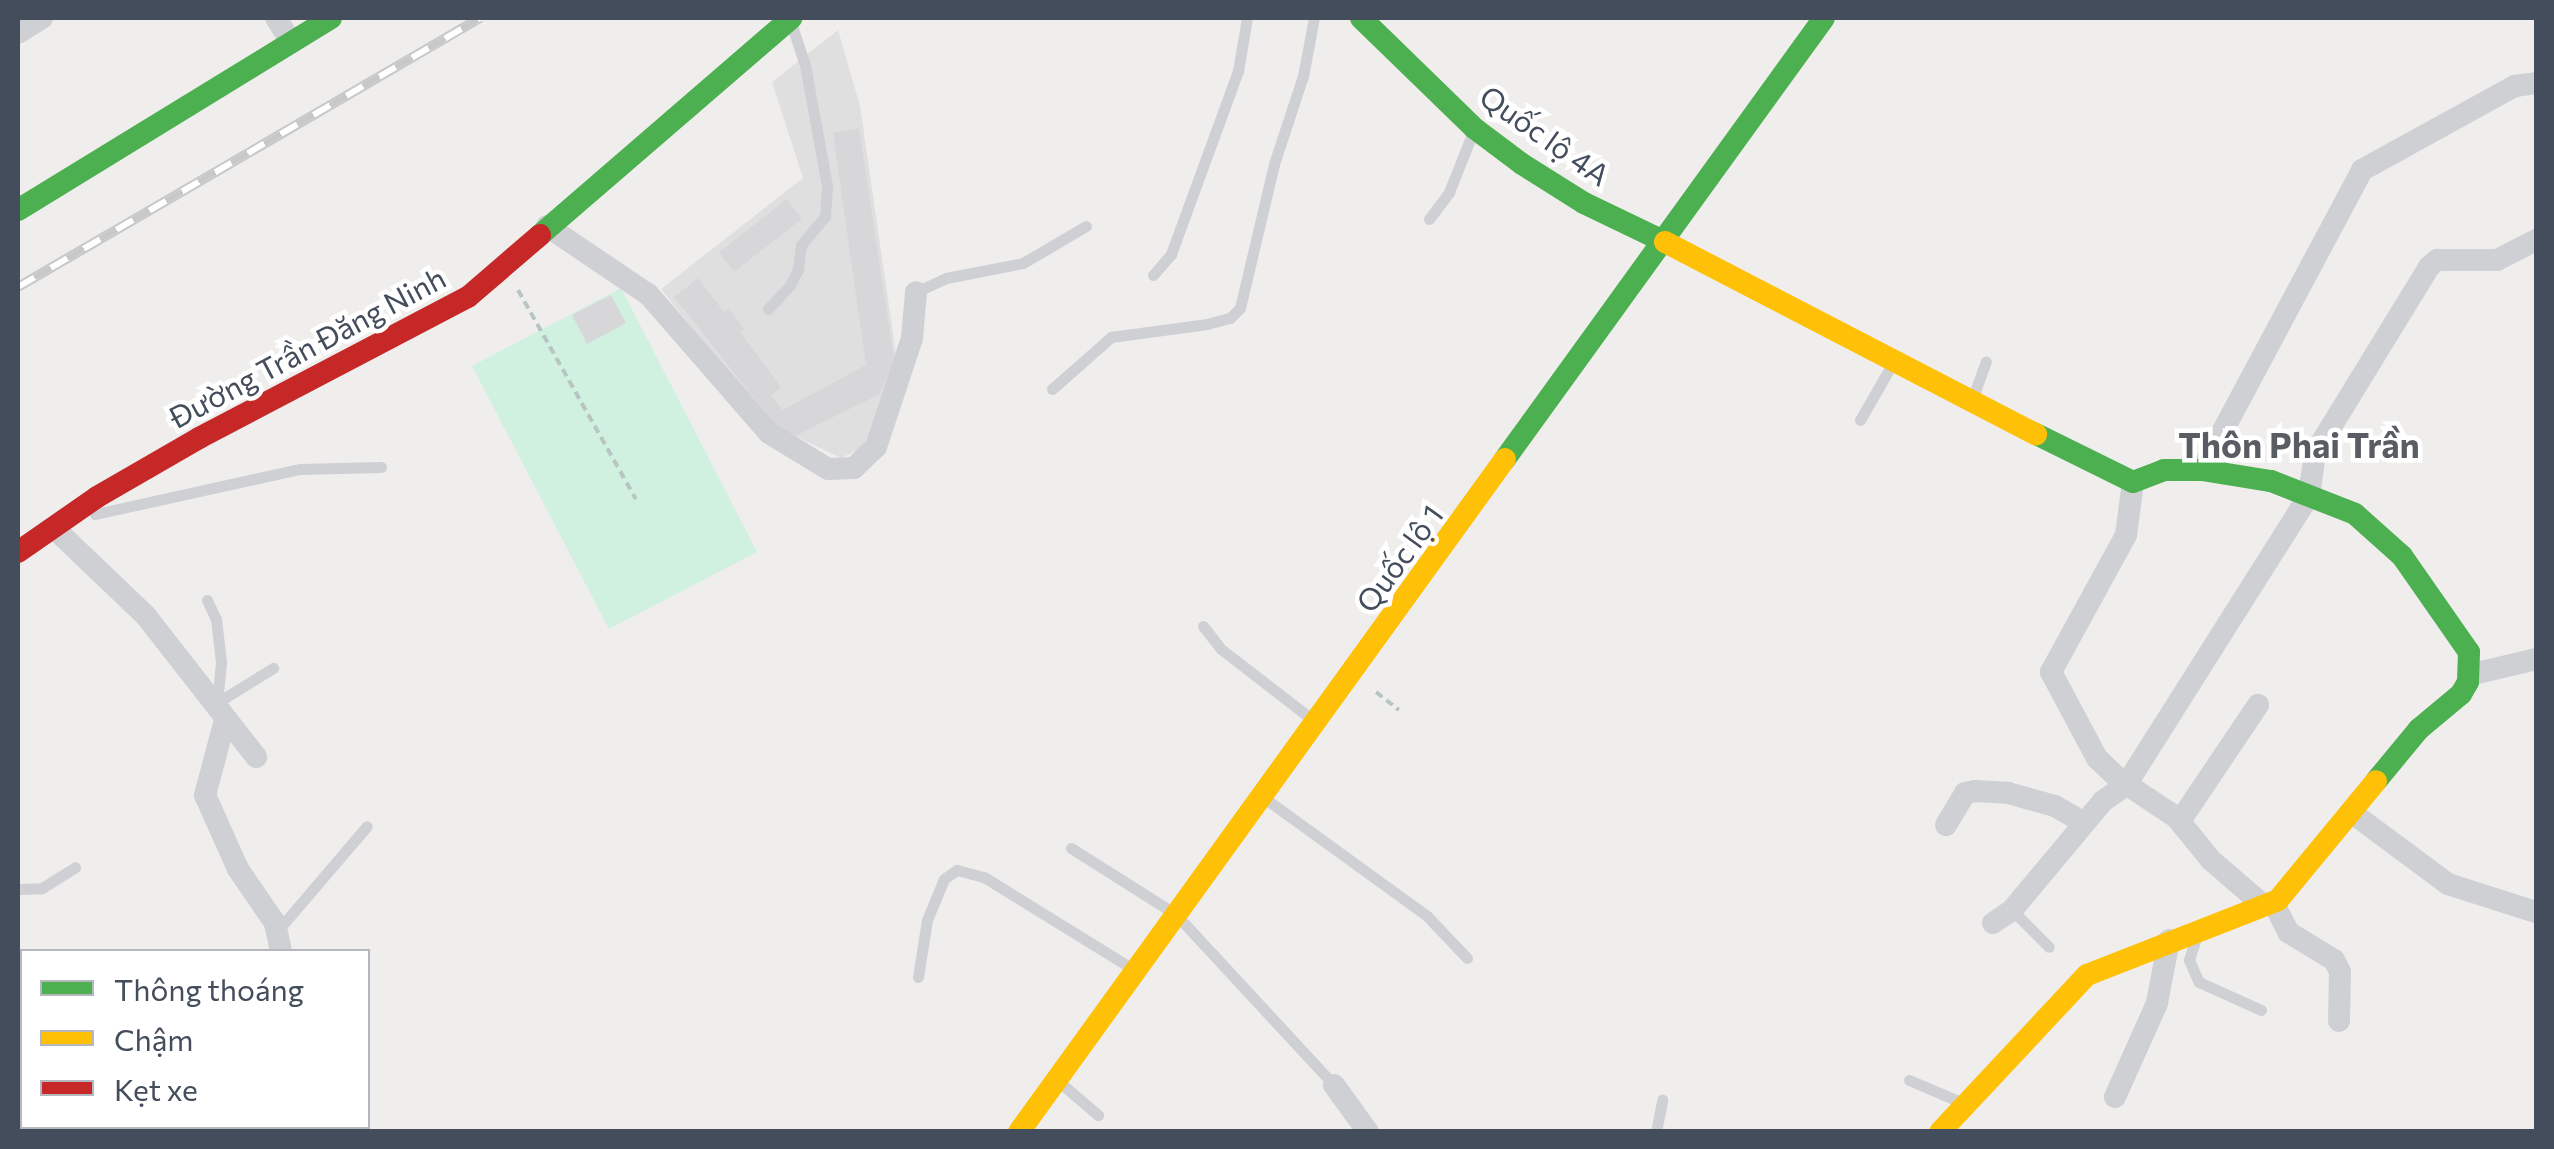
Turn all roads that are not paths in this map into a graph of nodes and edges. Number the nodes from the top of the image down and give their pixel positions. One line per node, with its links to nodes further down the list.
1 (41, 18): 9 (street)
2 (276, 18): 10 (street)
3 (332, 18): 10 (main road)
4 (790, 18): 15 (main road, Đường Trần Đăng Ninh); 21 (lane)
5 (1248, 18): 19 (lane)
6 (1314, 18): 24 (lane)
7 (1361, 18): 12 (main road, Quốc lộ 4A)
8 (1824, 18): 18 (main road, Quốc lộ 1)
9 (18, 33)
10 (291, 42): 13 (main road)
11 (2536, 83): 28 (street)
12 (1474, 128): 14 (lane); 18 (main road, Quốc lộ 4A)
13 (18, 210)
14 (1429, 219)
15 (547, 226): 20 (street); 31 (main road, Đường Trần Đăng Ninh)
16 (1086, 226): 20 (lane)
17 (2536, 240): 30 (street)
18 (1664, 242): 23 (main road, Quốc lộ 4A); 40 (main road, Quốc lộ 1)
19 (1153, 276)
20 (916, 292)
21 (768, 309)
22 (1986, 361): 25 (lane)
23 (1892, 362): 25 (main road, Quốc lộ 4A); 26 (lane)
24 (1052, 389)
25 (1972, 400): 29 (main road, Quốc lộ 4A)
26 (1860, 420)
27 (381, 467): 31 (lane)
28 (2202, 470): 29 (main road); 30 (main road)
29 (2134, 482): 42 (street)
30 (2309, 496): 37 (main road); 42 (street)
31 (60, 524): 32 (main road, Đường Trần Đăng Ninh); 39 (street)
32 (18, 552)
33 (207, 600): 39 (lane)
34 (1203, 626): 40 (lane)
35 (2536, 660): 37 (street)
36 (273, 668): 39 (lane)
37 (2469, 675): 44 (main road)
38 (2258, 706): 45 (street)
39 (219, 710): 41 (street); 58 (street)
40 (1317, 723): 43 (main road, Quốc lộ 1)
41 (256, 757)
42 (2126, 785): 45 (street); 46 (street)
43 (1263, 797): 54 (main road, Quốc lộ 1); 60 (lane)
44 (2350, 812): 52 (main road); 53 (street)
45 (2180, 822): 52 (street)
46 (2084, 823): 47 (street); 55 (street)
47 (1946, 825)
48 (367, 826): 58 (lane)
49 (1072, 848): 54 (lane)
50 (76, 867): 51 (lane)
51 (18, 890)
52 (2268, 904): 56 (main road); 64 (street)
53 (2536, 912)
54 (1176, 915): 61 (main road, Quốc lộ 1); 67 (lane)
55 (2002, 917): 59 (lane)
56 (2198, 930): 57 (main road); 63 (lane)
57 (2170, 940): 68 (street); 70 (main road)
58 (279, 942)
59 (2049, 947)
60 (1467, 958)
61 (1136, 972): 62 (lane); 65 (main road, Quốc lộ 1)
62 (918, 977)
63 (2261, 1010)
64 (2339, 1021)
65 (1057, 1080): 71 (lane); 72 (main road, Quốc lộ 1)
66 (1909, 1080): 70 (lane)
67 (1334, 1085): 73 (street)
68 (2115, 1097)
69 (1662, 1100): 74 (lane)
70 (1967, 1104): 75 (main road)
71 (1098, 1115)
72 (1019, 1132)
73 (1368, 1132)
74 (1656, 1132)
75 (1940, 1132)

